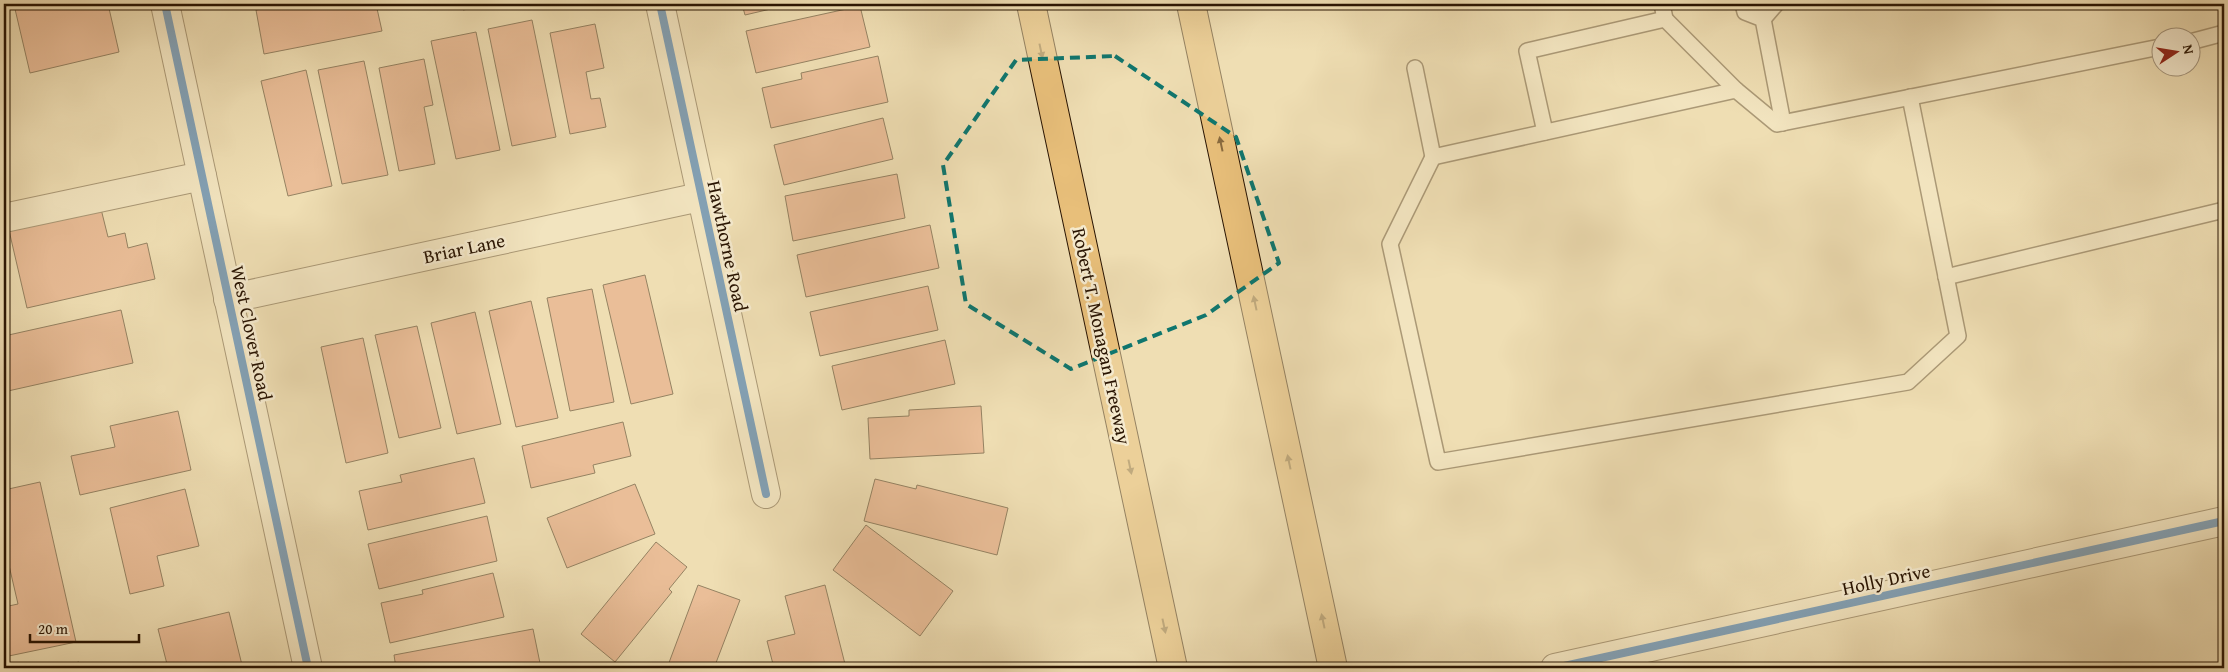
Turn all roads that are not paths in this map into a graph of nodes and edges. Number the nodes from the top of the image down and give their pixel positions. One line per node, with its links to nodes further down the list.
1 (165, 4): 19 (street, West Clover Road)
2 (660, 4): 20 (street, Hawthorne Road)
3 (1031, 4): 28 (highway, Robert T. Monagan Freeway, one-way to 28)
4 (1191, 4): 29 (highway, one-way to 4)
5 (1662, 4): 8 (lane)
6 (1743, 4): 9 (lane)
7 (1776, 4): 9 (lane)
8 (1665, 19): 14 (lane); 17 (lane)
9 (1763, 19): 16 (lane)
10 (2224, 34): 11 (lane)
11 (2200, 40)
12 (2150, 50): 15 (lane)
13 (1415, 68): 18 (lane)
14 (1736, 90): 16 (lane); 17 (lane)
15 (1910, 97): 16 (lane); 23 (lane)
16 (1784, 123)
17 (1545, 132): 18 (lane)
18 (1433, 156): 23 (lane)
19 (202, 176): 22 (street); 24 (street, West Clover Road)
20 (700, 197): 24 (street, Briar Lane); 25 (street, Hawthorne Road)
21 (2224, 210): 23 (lane)
22 (4, 218)
23 (1946, 277)
24 (228, 299): 27 (street, West Clover Road)
25 (766, 494)
26 (2224, 521): 30 (street, Holly Drive)
27 (308, 668)
28 (1173, 668)
29 (1333, 668)
30 (1554, 668)

